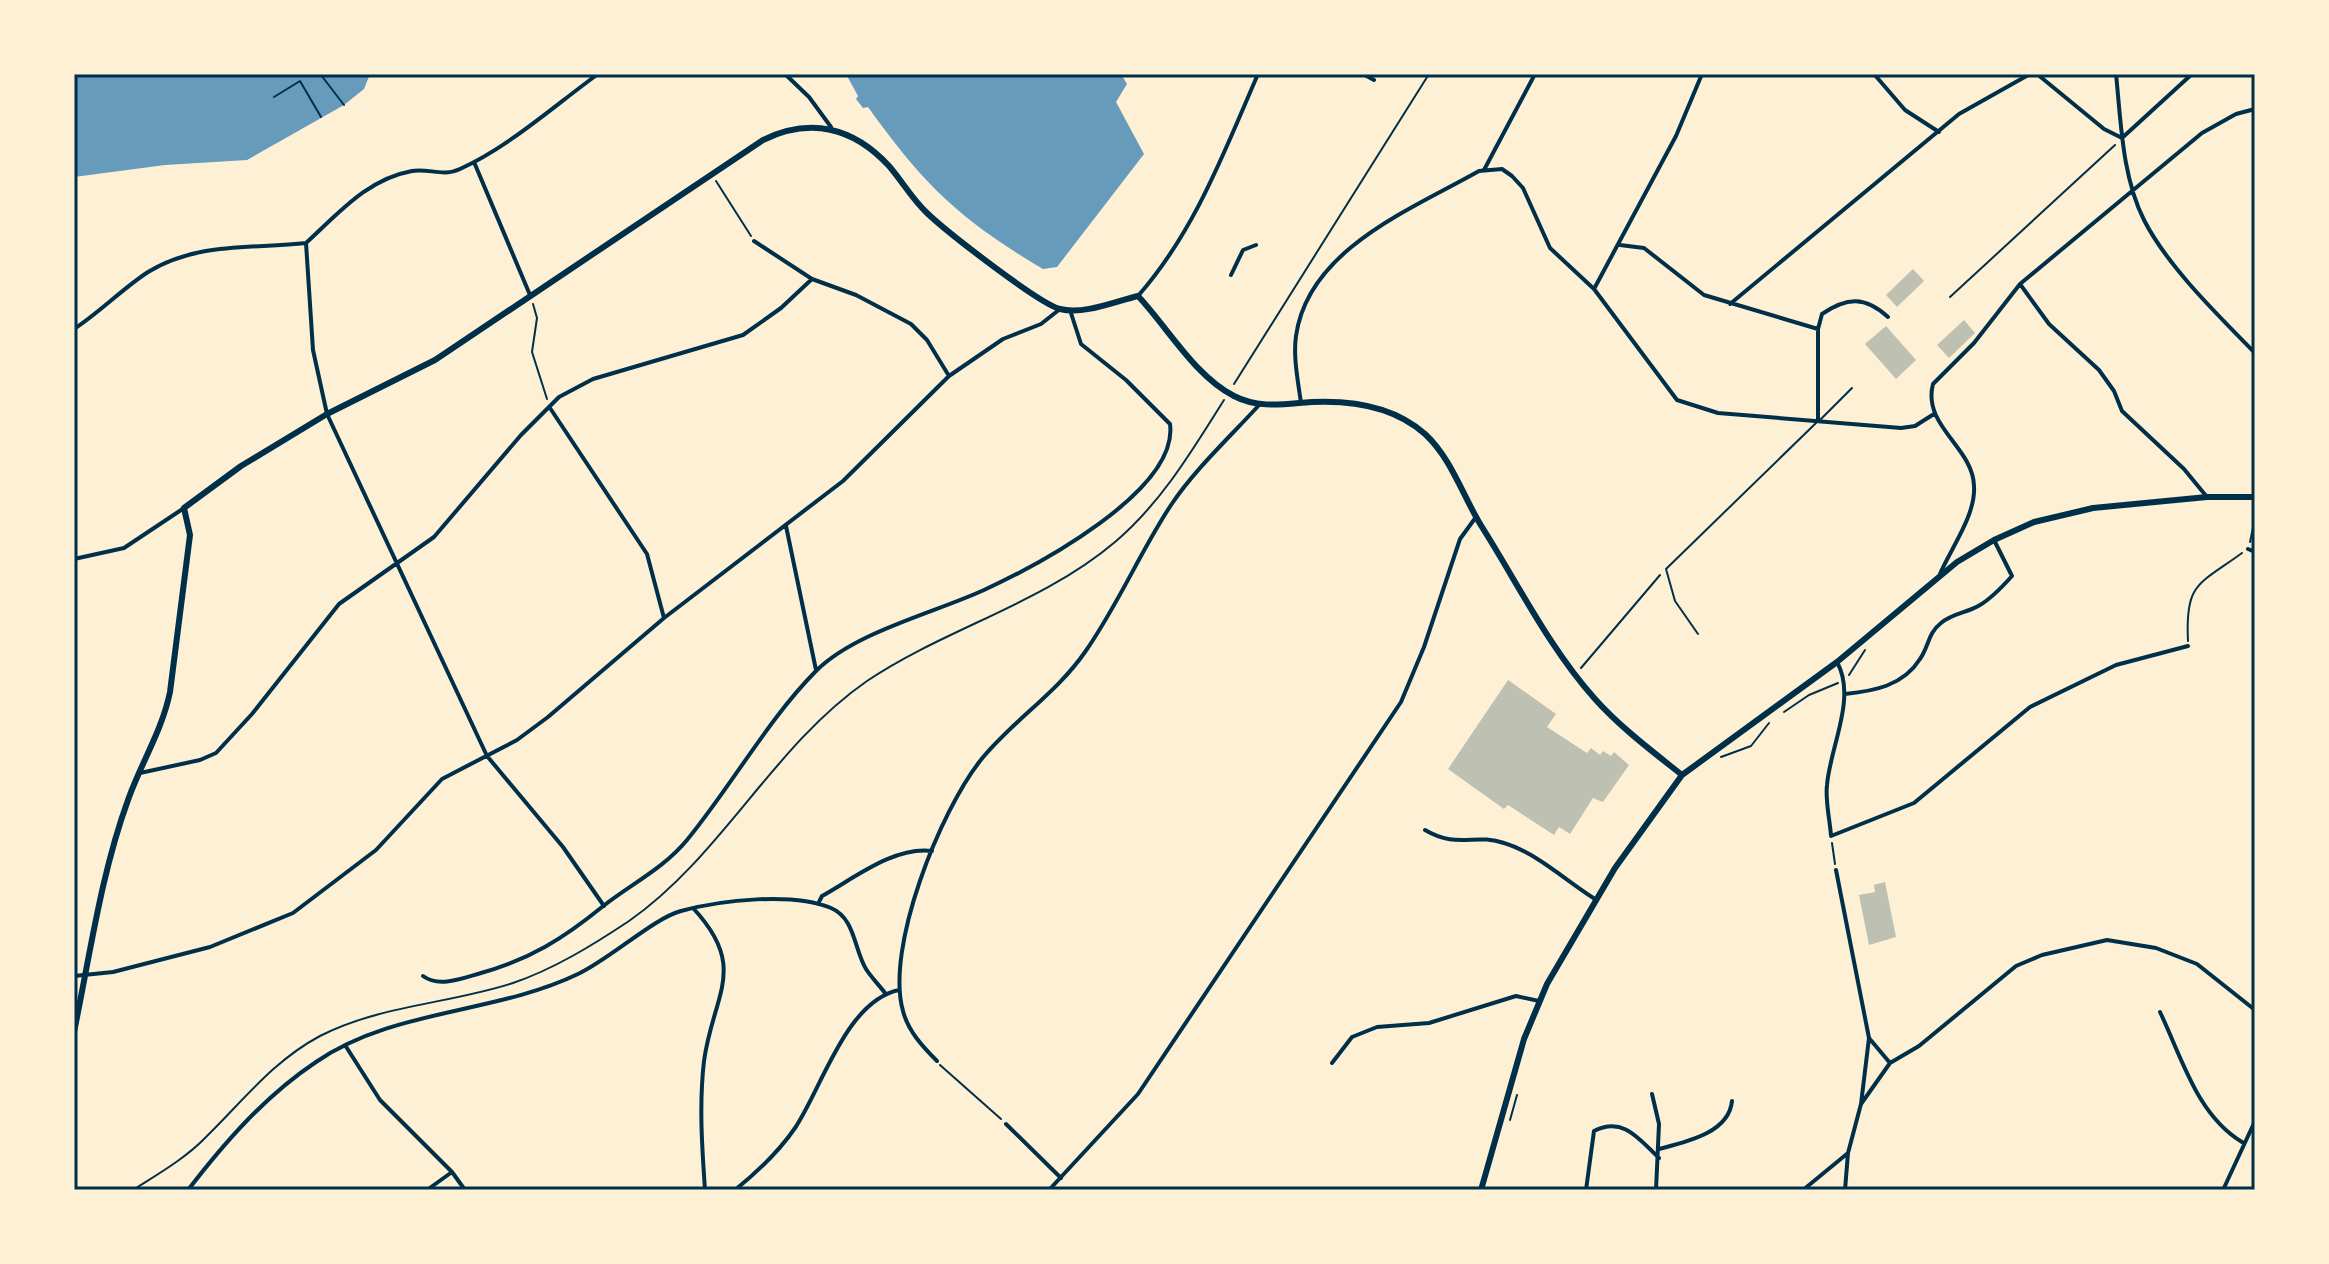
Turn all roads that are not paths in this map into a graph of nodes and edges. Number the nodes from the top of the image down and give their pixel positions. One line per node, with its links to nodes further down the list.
1 (598, 74): 17 (street)
2 (785, 74): 14 (street)
3 (1258, 74): 28 (street)
4 (1363, 74): 12 (street)
5 (1535, 74): 18 (street)
6 (1702, 74): 23 (street)
7 (1874, 74): 15 (street)
8 (2030, 74): 15 (street)
9 (2037, 74): 16 (street)
10 (2116, 74): 16 (street)
11 (2192, 74): 16 (street)
12 (1374, 80)
13 (2255, 109): 19 (street)
14 (831, 127): 29 (street); 31 (street)
15 (1939, 132): 30 (street)
16 (2122, 138): 19 (street)
17 (474, 162): 21 (street); 29 (street)
18 (1484, 170): 27 (street); 39 (street)
19 (2133, 190): 26 (street); 36 (street)
20 (754, 241): 25 (street)
21 (306, 243): 34 (street); 42 (street)
22 (1256, 245): 24 (street)
23 (1620, 245): 27 (street); 30 (street)
24 (1231, 275)
25 (812, 279): 37 (street); 41 (street)
26 (2020, 284): 43 (street); 45 (street)
27 (1594, 289): 44 (street)
28 (1138, 296): 32 (street); 40 (street)
29 (531, 297): 42 (street)
30 (1730, 304): 35 (street)
31 (1060, 309): 32 (street); 37 (street)
32 (1070, 309): 60 (street)
33 (1888, 317): 35 (street)
34 (74, 329)
35 (1818, 329): 44 (street)
36 (2255, 353)
37 (949, 376): 49 (street)
38 (1852, 388): 44 (lane)
39 (1301, 403): 40 (street); 48 (street)
40 (1260, 404): 66 (street)
41 (550, 407): 54 (street); 56 (street)
42 (327, 414): 47 (street); 54 (street)
43 (1934, 414): 44 (street); 55 (street)
44 (1818, 421): 57 (lane)
45 (2207, 497): 46 (street); 50 (street)
46 (2255, 497)
47 (184, 508): 53 (street); 63 (street)
48 (1476, 517): 64 (street); 97 (street)
49 (786, 526): 56 (street); 60 (street)
50 (1994, 540): 55 (street); 61 (street)
51 (2248, 549): 52 (street)
52 (2255, 552)
53 (74, 559)
54 (399, 565): 62 (street); 63 (street)
55 (1938, 577): 59 (street)
56 (664, 618): 62 (street)
57 (1698, 634)
58 (2188, 646): 61 (street)
59 (1837, 662): 61 (street); 64 (street)
60 (816, 670): 70 (street)
61 (1845, 694)
62 (487, 756): 70 (street); 73 (street)
63 (140, 773): 73 (street)
64 (1682, 775): 68 (street)
65 (1425, 830): 68 (street)
66 (932, 851): 69 (street); 75 (street)
67 (1836, 870): 82 (street)
68 (1595, 899): 78 (street)
69 (818, 904): 71 (street); 76 (street)
70 (604, 906): 74 (street)
71 (693, 908): 83 (street); 101 (street)
72 (74, 976): 73 (street)
73 (86, 976): 81 (street)
74 (423, 976)
75 (899, 990): 76 (street); 84 (street)
76 (885, 993): 102 (street)
77 (2255, 1000): 79 (street)
78 (1539, 1001): 85 (street); 104 (street)
79 (2254, 1008): 86 (street)
80 (2160, 1012): 92 (street)
81 (74, 1032)
82 (1869, 1038): 86 (street); 89 (street)
83 (345, 1045): 96 (street); 98 (street)
84 (937, 1061)
85 (1332, 1063)
86 (1890, 1063): 89 (street)
87 (1652, 1094): 93 (street)
88 (1732, 1101): 93 (street)
89 (1861, 1104): 94 (street)
90 (2255, 1121): 92 (street)
91 (1006, 1124): 97 (street)
92 (2242, 1142): 109 (street)
93 (1659, 1149): 95 (street)
94 (1848, 1153): 107 (street); 108 (street)
95 (1659, 1158): 105 (street); 106 (street)
96 (452, 1172): 99 (street); 100 (street)
97 (1062, 1179): 103 (street)
98 (188, 1190)
99 (427, 1190)
100 (465, 1190)
101 (705, 1190)
102 (735, 1190)
103 (1049, 1190)
104 (1481, 1190)
105 (1586, 1190)
106 (1656, 1190)
107 (1803, 1190)
108 (1845, 1190)
109 (2223, 1190)

